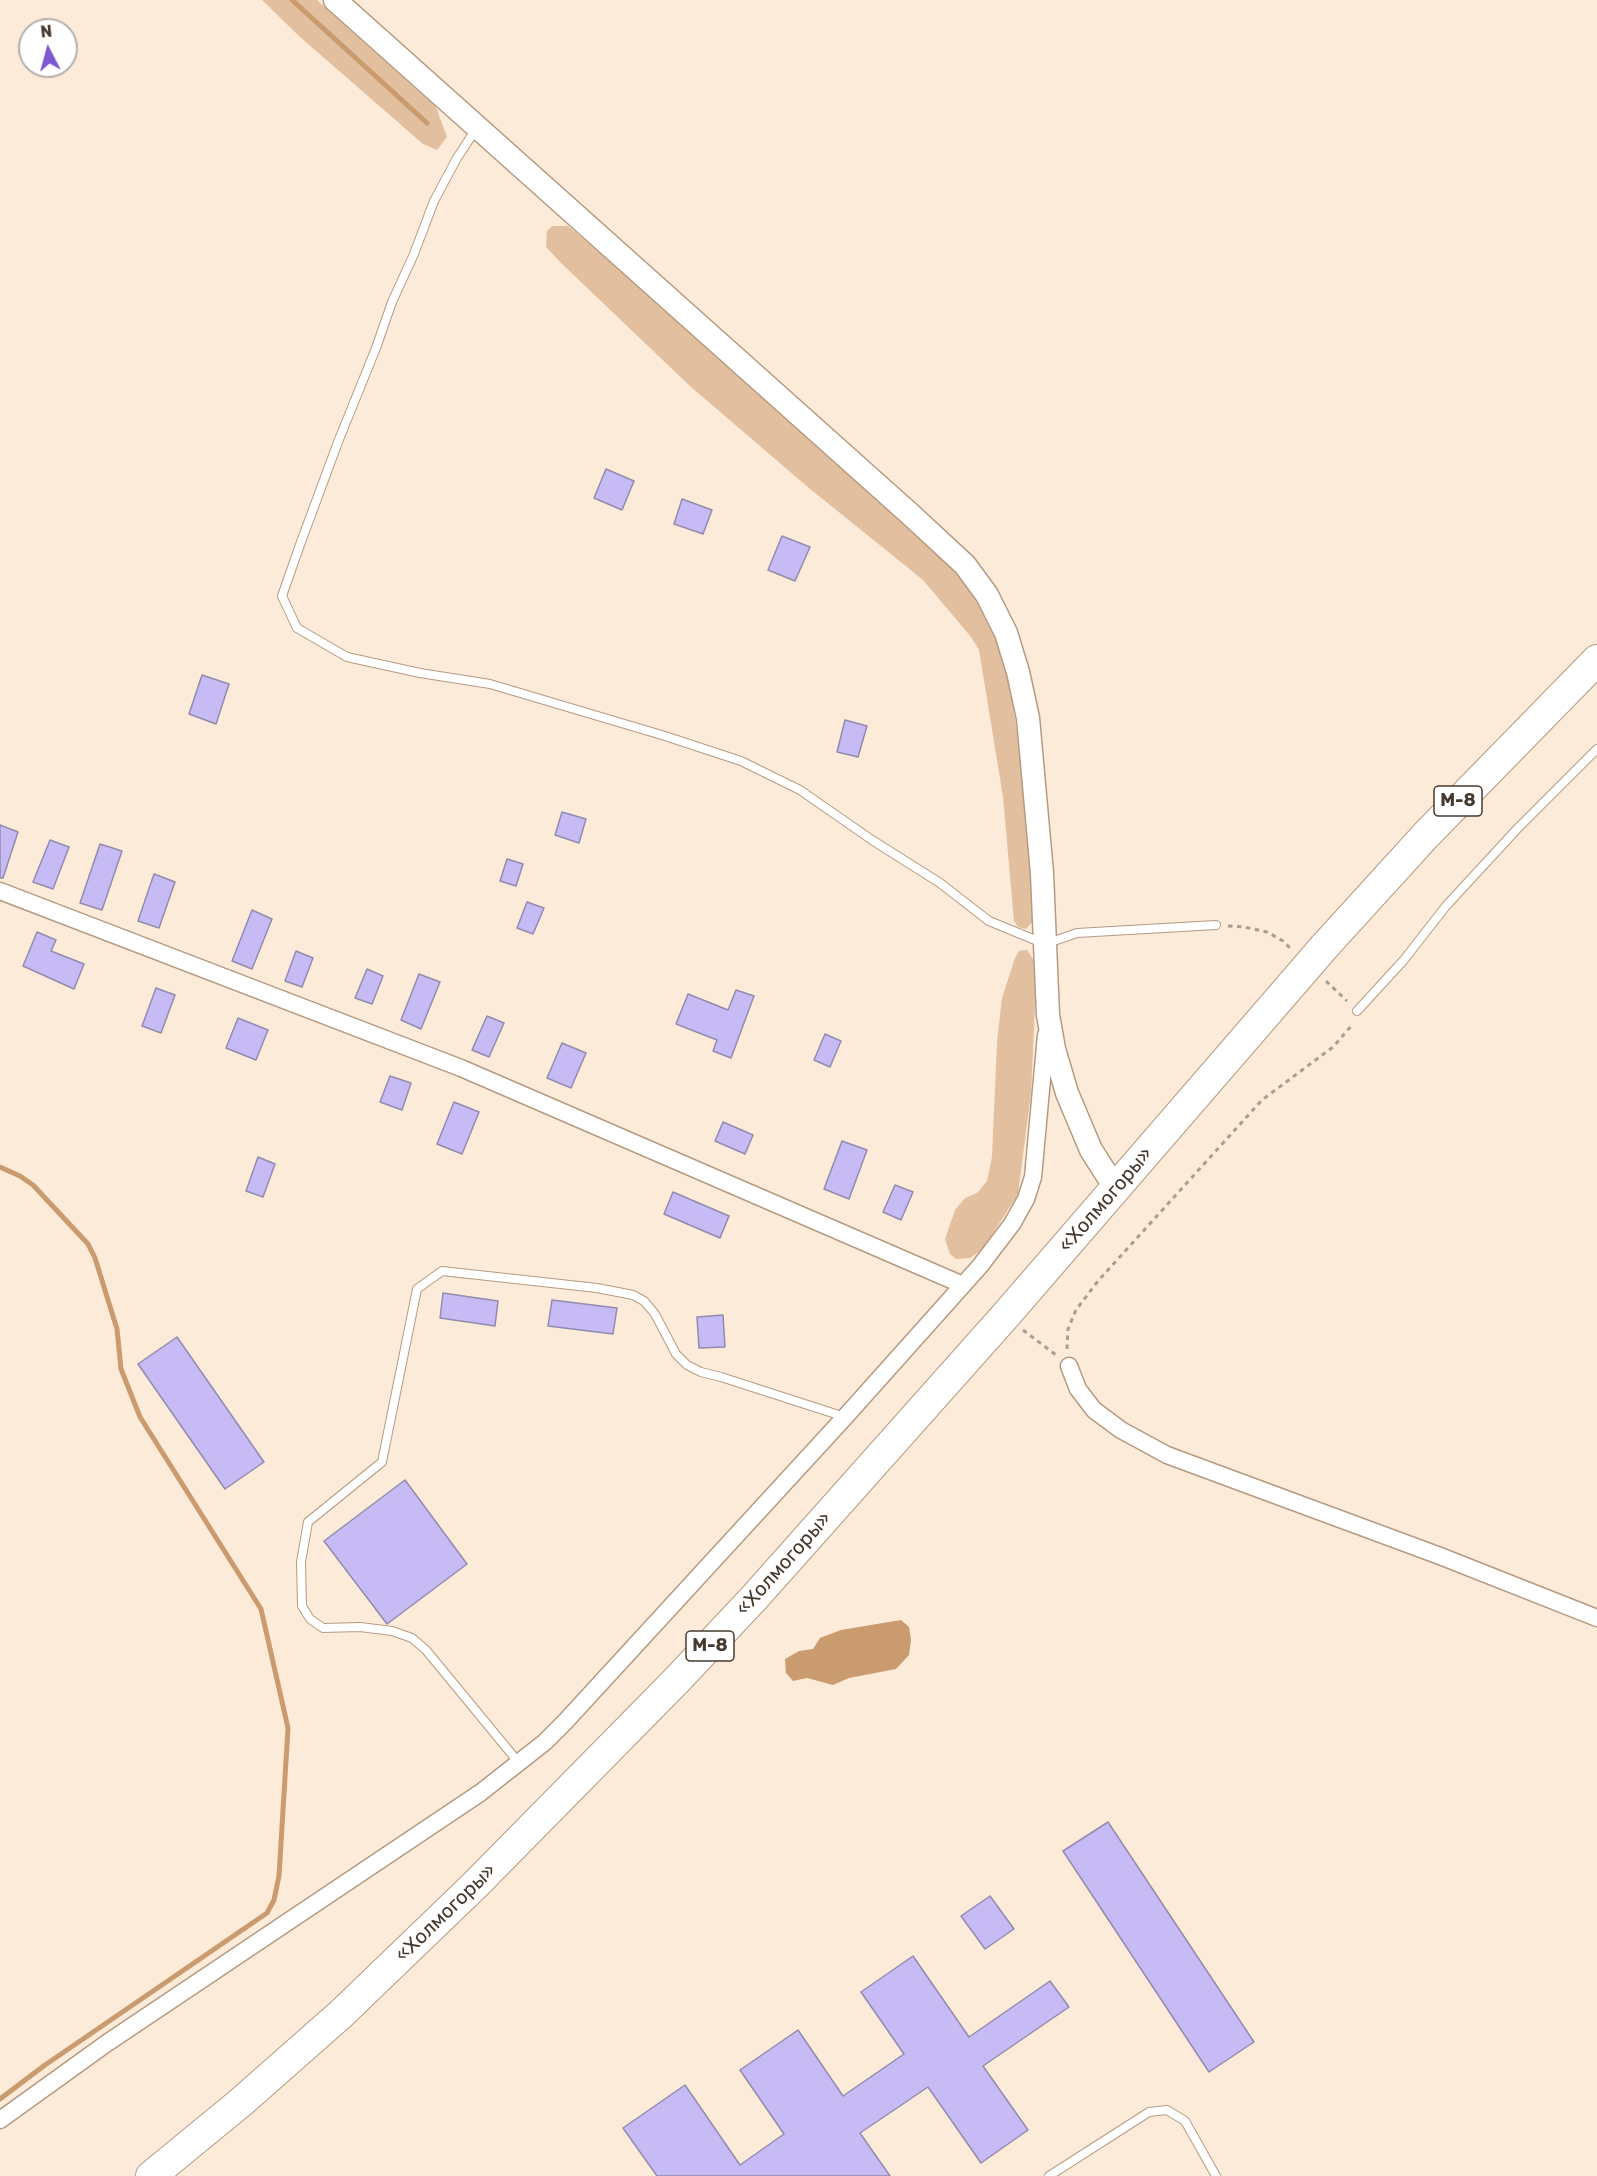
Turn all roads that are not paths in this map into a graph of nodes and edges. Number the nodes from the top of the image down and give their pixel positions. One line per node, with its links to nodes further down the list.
1 (335, 0): 2 (street)
2 (477, 127): 8 (street); 8 (lane)
3 (1597, 660): 13 (highway, «Холмогоры» / М-8, bridge)
4 (1597, 748): 5 (lane)
5 (1594, 761): 9 (lane)
6 (0, 891): 14 (street)
7 (1216, 925): 8 (lane)
8 (1045, 944): 10 (street)
9 (1357, 1011)
10 (1048, 1016): 11 (street); 12 (street)
11 (1067, 1093): 12 (street); 13 (street)
12 (1040, 1100): 14 (street)
13 (1116, 1189): 20 (highway, «Холмогоры» / М-8)
14 (963, 1285): 16 (street)
15 (1069, 1366): 17 (street)
16 (845, 1418): 18 (street); 18 (lane)
17 (1597, 1618)
18 (519, 1764): 19 (street)
19 (0, 2120)
20 (151, 2176)
21 (1049, 2176): 22 (lane)
22 (1216, 2176)

